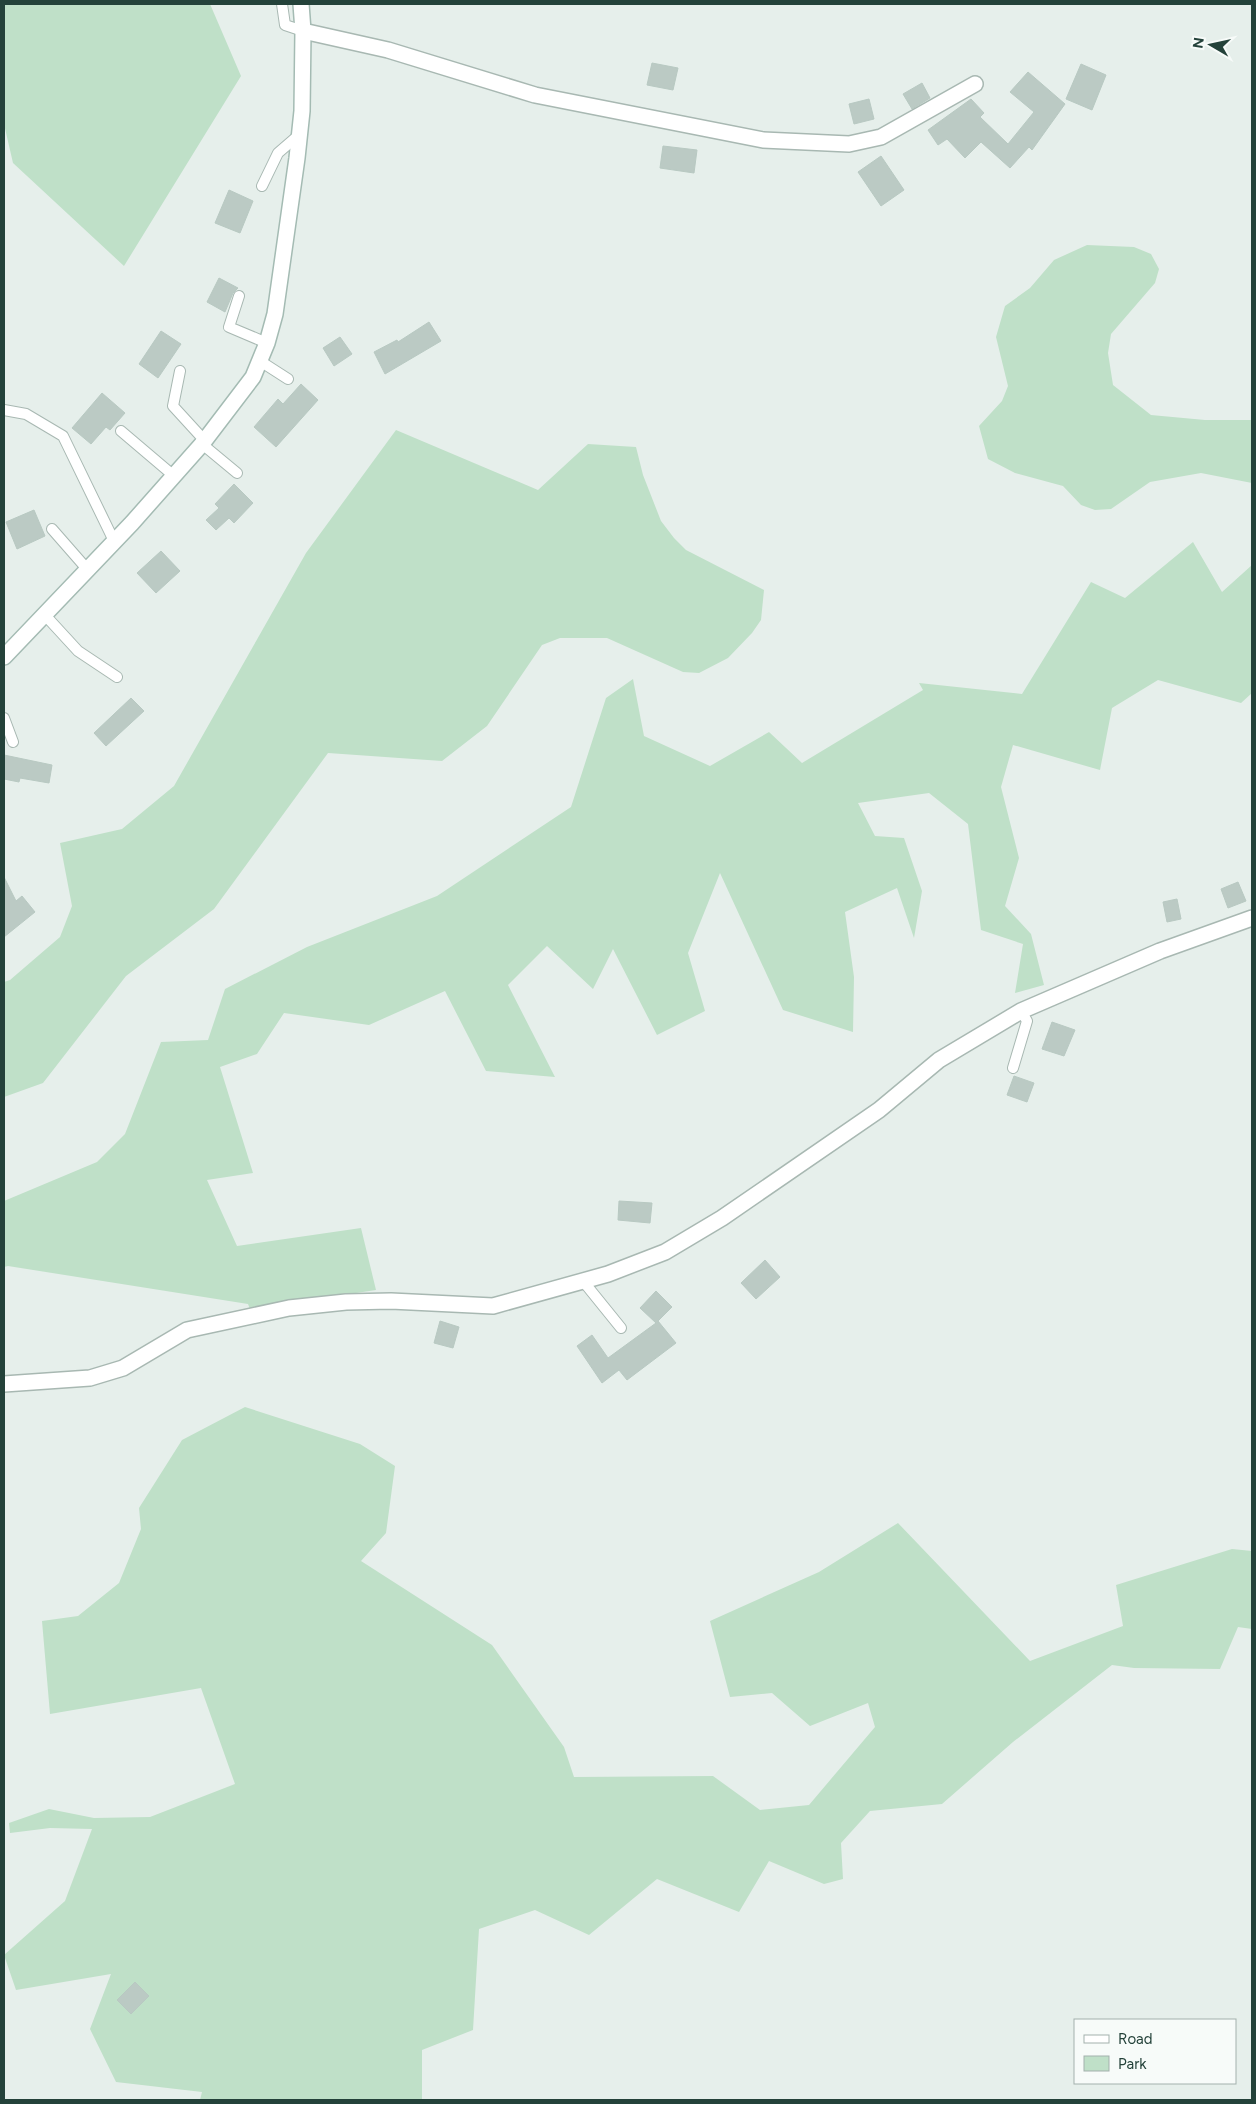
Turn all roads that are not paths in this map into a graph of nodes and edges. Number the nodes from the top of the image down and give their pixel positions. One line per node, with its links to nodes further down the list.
1 (282, 4): 3 (lane)
2 (301, 4): 3 (street)
3 (303, 31): 4 (street); 5 (street)
4 (975, 84)
5 (300, 134): 6 (lane); 8 (street)
6 (262, 186)
7 (239, 296): 8 (lane)
8 (267, 343): 9 (street)
9 (260, 361): 11 (lane); 14 (street)
10 (180, 371): 14 (lane)
11 (288, 379)
12 (4, 410): 18 (lane)
13 (121, 431): 16 (lane)
14 (204, 443): 15 (lane); 16 (street)
15 (237, 473)
16 (174, 476): 18 (street)
17 (52, 528): 19 (lane)
18 (114, 541): 19 (street)
19 (87, 569): 20 (street)
20 (44, 614): 21 (street); 22 (lane)
21 (4, 657)
22 (117, 677)
23 (4, 718): 24 (lane)
24 (13, 742)
25 (1252, 918): 26 (street)
26 (1021, 1011): 27 (lane); 28 (street)
27 (1013, 1068)
28 (582, 1281): 29 (lane); 30 (street)
29 (621, 1328)
30 (4, 1384)

